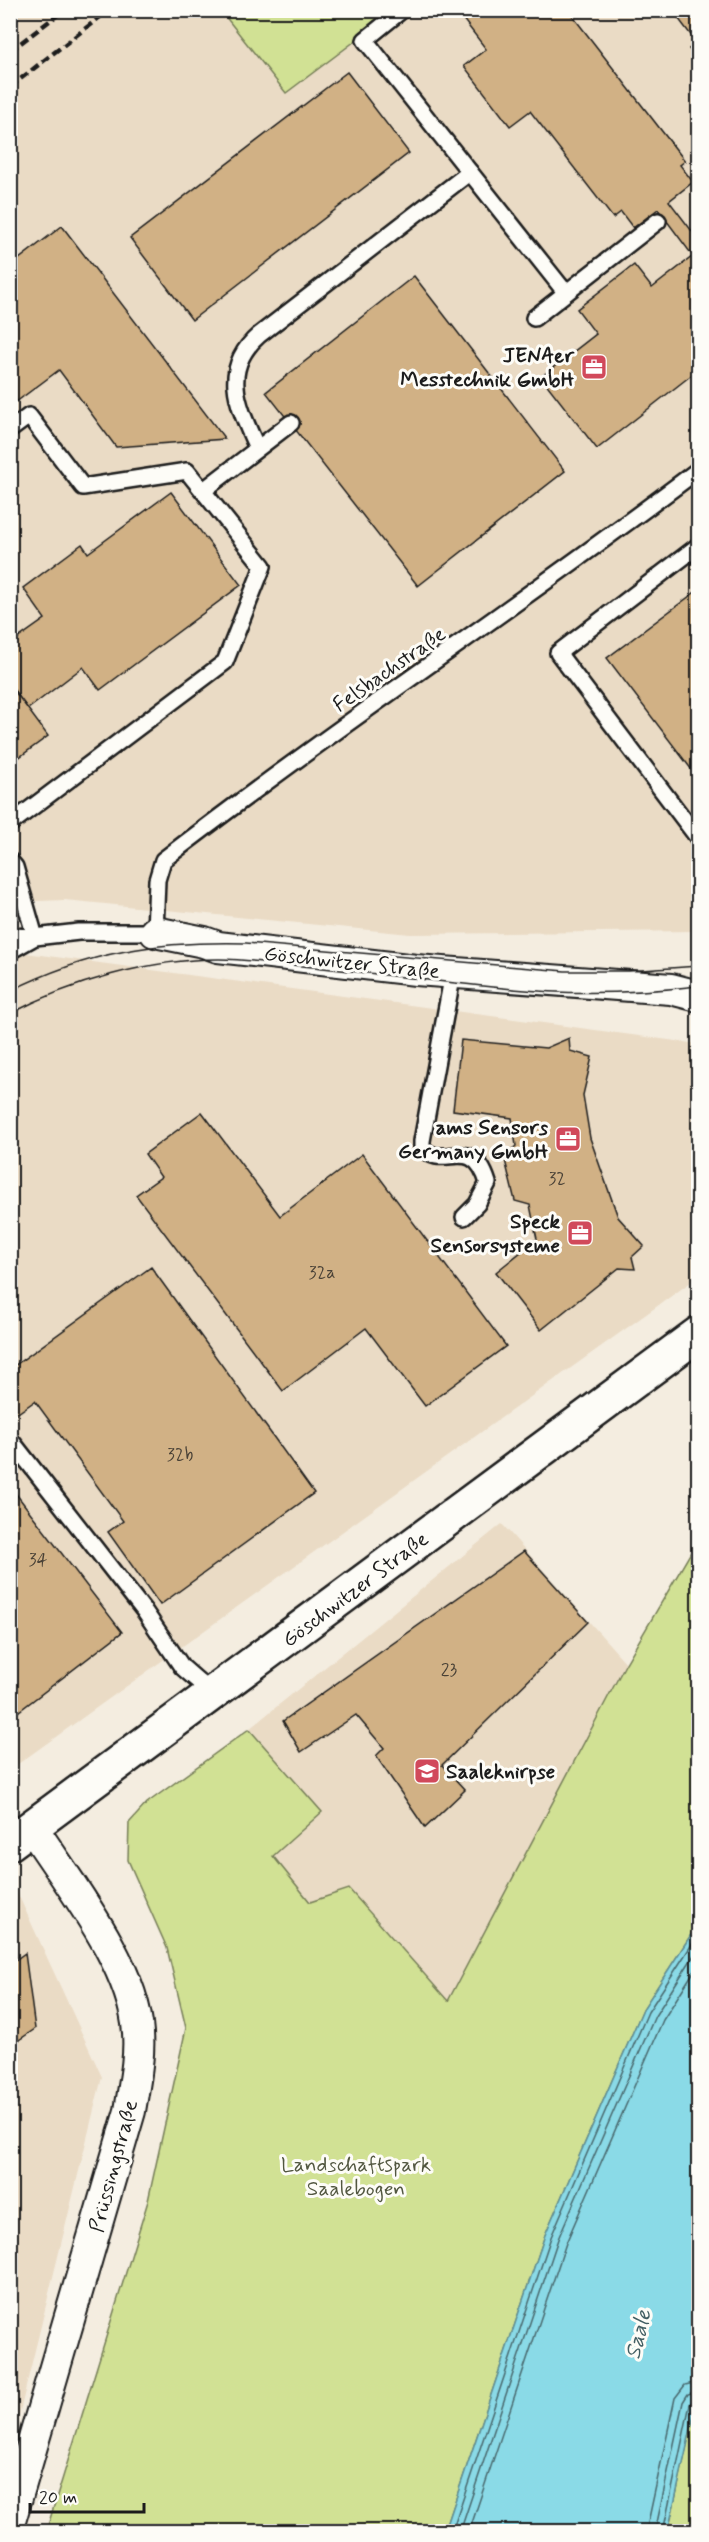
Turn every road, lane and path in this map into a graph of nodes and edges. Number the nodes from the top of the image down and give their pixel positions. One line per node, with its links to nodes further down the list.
1 (402, 10): 2 (lane)
2 (470, 172): 4 (lane); 8 (lane)
3 (658, 220): 4 (lane)
4 (566, 293): 5 (lane)
5 (534, 318)
6 (291, 423): 8 (lane)
7 (10, 430): 10 (lane)
8 (257, 448): 10 (lane)
9 (699, 470): 15 (lane, Felsbachstraße)
10 (204, 490): 12 (lane)
11 (699, 546): 13 (lane)
12 (10, 824)
13 (699, 838)
14 (10, 861): 17 (lane)
15 (155, 932): 17 (lane, Göschwitzer Straße); 19 (street, Göschwitzer Straße)
16 (10, 936): 17 (lane)
17 (35, 937): 18 (lane, Göschwitzer Straße)
18 (10, 951)
19 (453, 973): 20 (street, Göschwitzer Straße); 21 (lane)
20 (699, 996)
21 (464, 1217)
22 (699, 1334): 24 (main road, Göschwitzer Straße)
23 (10, 1439): 24 (lane)
24 (213, 1694): 25 (main road, Göschwitzer Straße)
25 (21, 1835): 26 (street, Prüssingstraße)
26 (10, 2521)

